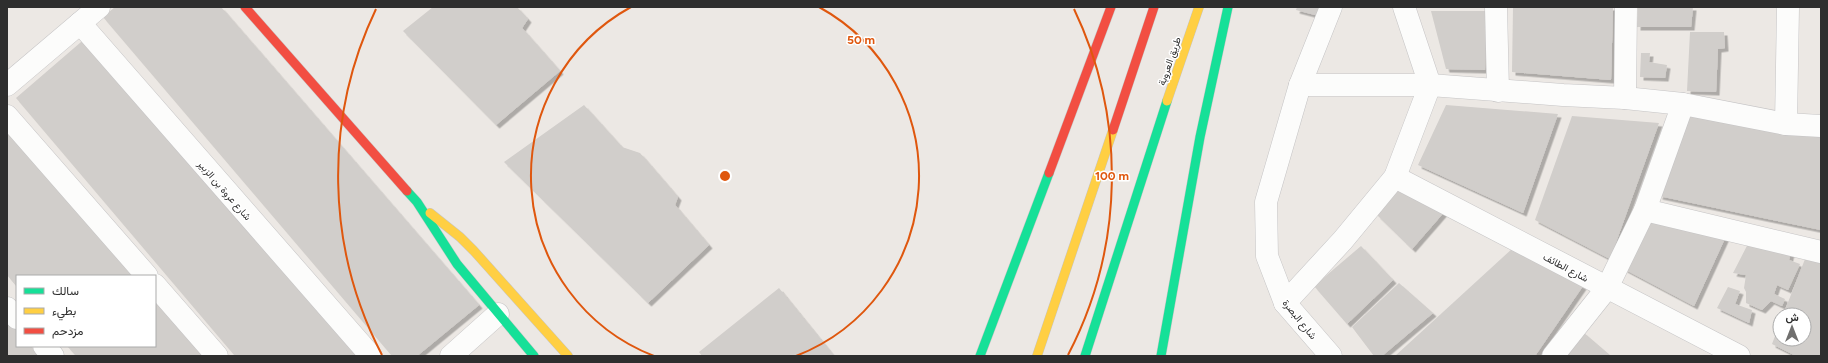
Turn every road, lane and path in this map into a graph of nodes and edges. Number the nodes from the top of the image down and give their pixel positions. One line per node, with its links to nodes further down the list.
1 (99, 7): 12 (street)
2 (245, 7): 23 (main road)
3 (1111, 7): 40 (main road)
4 (1154, 7): 41 (main road)
5 (1199, 7): 42 (main road, طريق العروبة)
6 (1228, 7): 43 (main road)
7 (1331, 7): 14 (street, شارع البصرة)
8 (1404, 7): 15 (street)
9 (1496, 7): 16 (street)
10 (1626, 7): 17 (street)
11 (1788, 7): 20 (street)
12 (80, 23): 13 (street); 36 (street, شارع عروة بن الزبير)
13 (7, 85)
14 (1300, 85): 15 (street); 29 (street, شارع البصرة)
15 (1430, 85): 16 (street); 22 (street)
16 (1498, 91): 17 (street)
17 (1625, 98): 18 (street)
18 (1683, 104): 20 (street); 24 (street)
19 (7, 116): 26 (street)
20 (1786, 124): 21 (street)
21 (1821, 126)
22 (1395, 176): 28 (street, شارع الطائف); 29 (street)
23 (417, 202): 31 (main road); 39 (main road)
24 (1645, 210): 25 (street); 28 (street)
25 (1821, 252)
26 (146, 275)
27 (156, 286): 35 (street)
28 (1607, 288): 45 (street); 46 (street, شارع الطائف)
29 (1285, 304): 44 (street, شارع البصرة)
30 (7, 308): 32 (street)
31 (498, 314): 37 (street); 38 (main road)
32 (16, 317)
33 (45, 347): 34 (street)
34 (53, 356)
35 (217, 356)
36 (371, 356)
37 (451, 356)
38 (534, 356)
39 (568, 356)
40 (980, 356)
41 (1037, 356)
42 (1085, 356)
43 (1161, 356)
44 (1331, 356)
45 (1553, 356)
46 (1739, 356)

